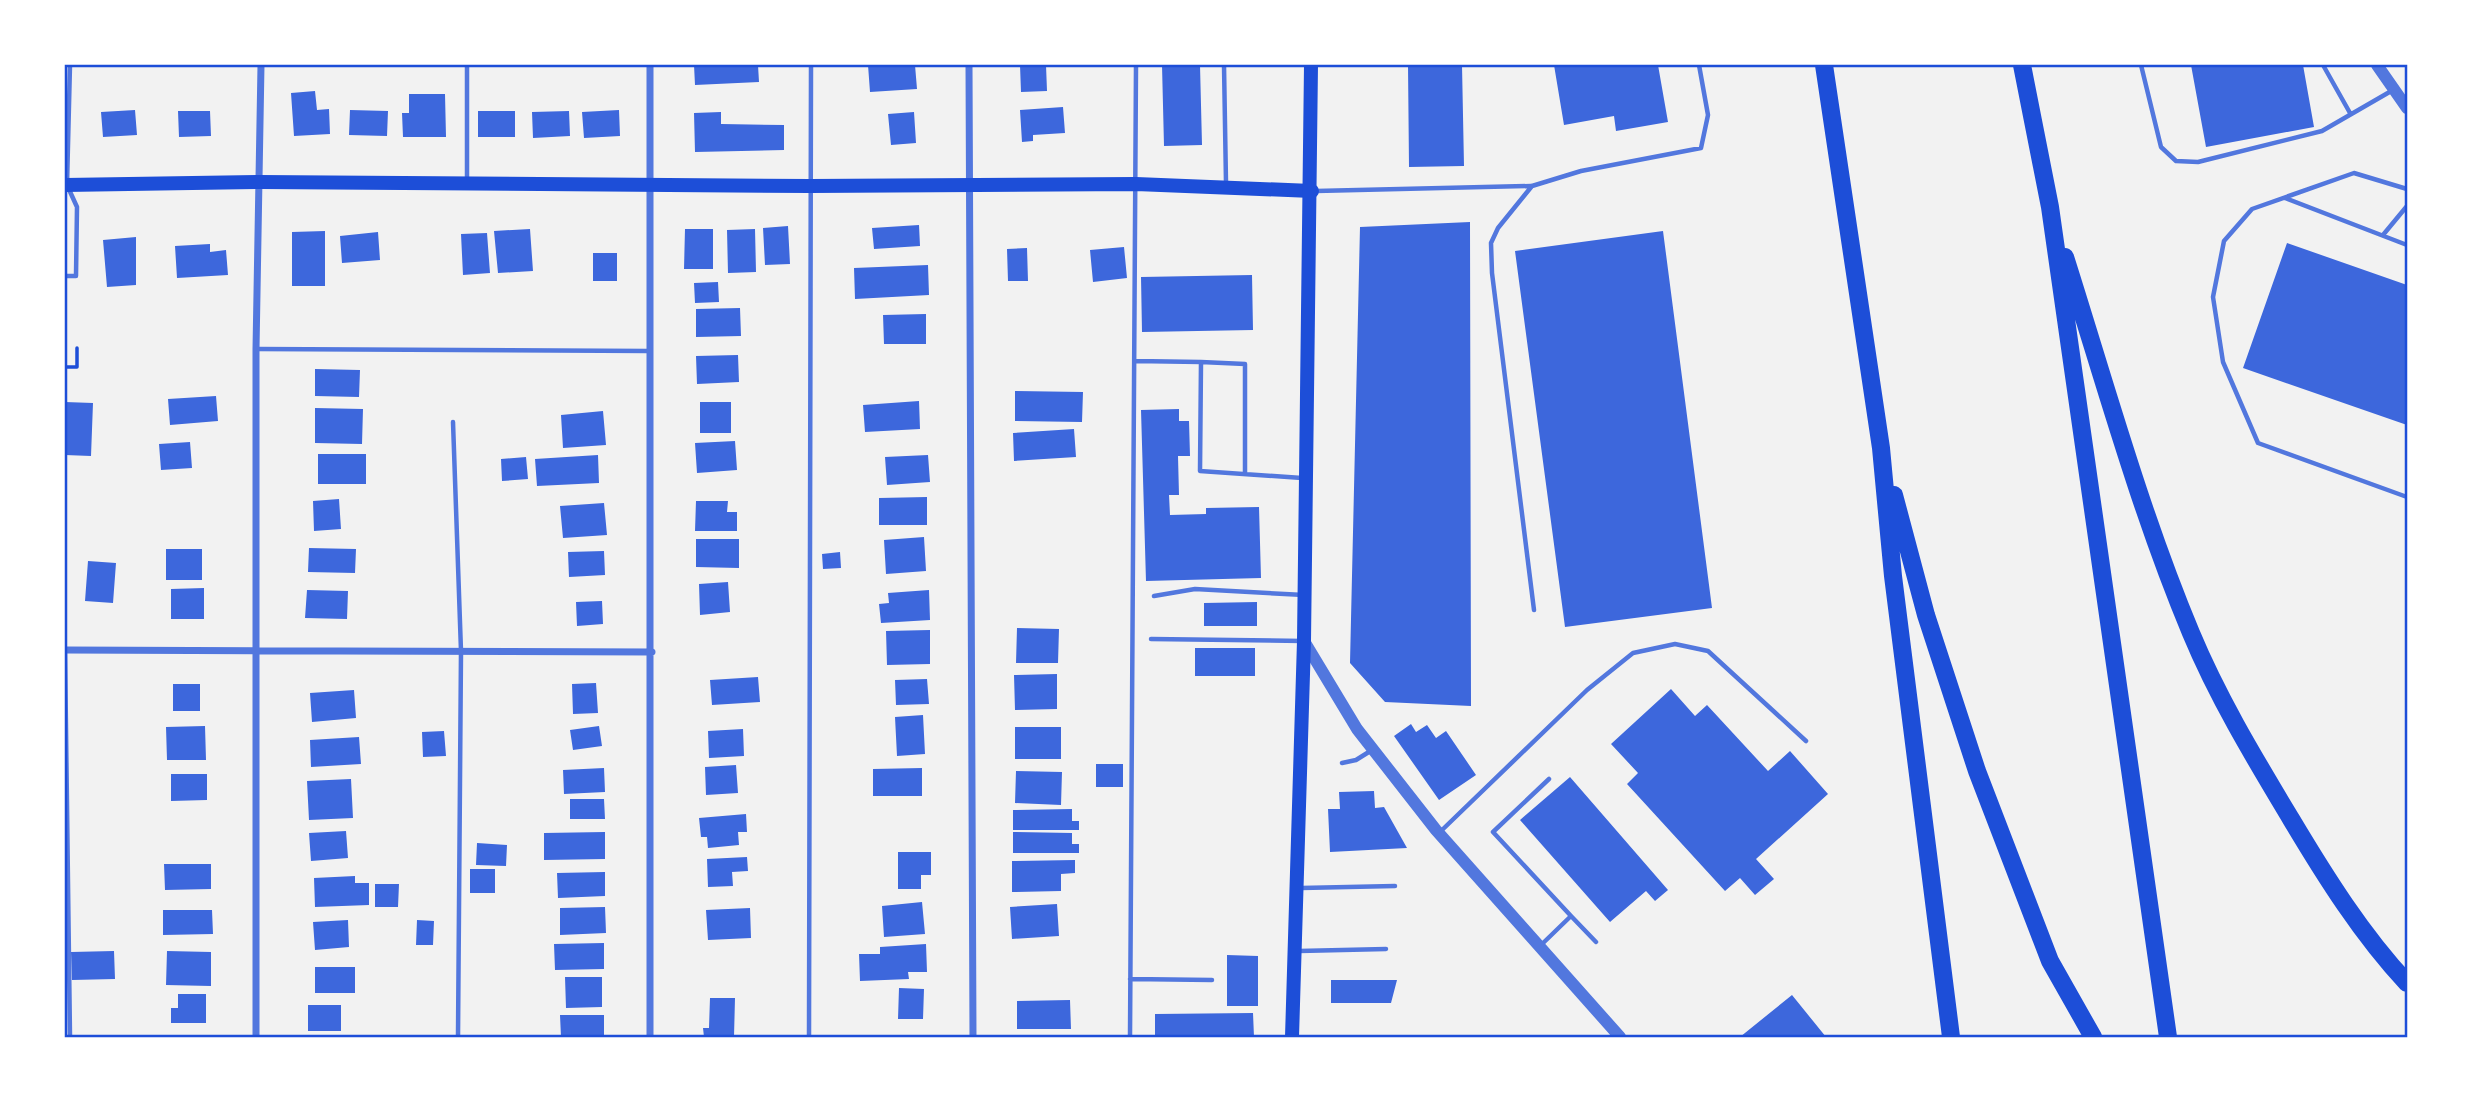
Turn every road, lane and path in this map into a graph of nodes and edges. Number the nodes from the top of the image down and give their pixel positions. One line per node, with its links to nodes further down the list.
1 (70, 65): 22 (lane)
2 (261, 65): 19 (street)
3 (467, 65): 20 (lane)
4 (650, 65): 23 (street)
5 (810, 65): 24 (lane)
6 (969, 65): 25 (street)
7 (1136, 65): 21 (lane)
8 (1224, 65): 27 (lane)
9 (1311, 65): 29 (main road)
10 (1699, 65): 26 (lane)
11 (1824, 65): 43 (highway)
12 (2022, 65): 32 (highway)
13 (2141, 65): 18 (lane)
14 (2323, 65): 18 (lane)
15 (2377, 65): 16 (street)
16 (2394, 90): 17 (street); 18 (lane)
17 (2407, 108)
18 (2350, 113)
19 (260, 182): 20 (main road); 22 (main road); 37 (street)
20 (467, 184): 23 (main road)
21 (1136, 184): 25 (main road); 27 (main road); 39 (lane)
22 (66, 185): 35 (lane)
23 (650, 185): 24 (main road); 38 (street)
24 (810, 186): 25 (main road); 75 (lane)
25 (970, 186): 76 (street)
26 (1532, 186): 29 (lane); 49 (lane)
27 (1226, 188): 29 (main road)
28 (2407, 189): 30 (lane)
29 (1312, 191): 45 (main road)
30 (2284, 198): 33 (lane); 46 (lane)
31 (2407, 206): 33 (lane)
32 (2050, 207): 70 (highway); 82 (highway)
33 (2383, 236): 34 (lane)
34 (2407, 245)
35 (65, 276)
36 (77, 348): 41 (path)
37 (256, 349): 38 (lane); 53 (street)
38 (648, 351): 55 (street)
39 (1135, 361): 40 (lane); 68 (lane)
40 (1201, 362): 44 (lane); 44 (lane)
41 (65, 367)
42 (453, 422): 54 (lane)
43 (1881, 448): 80 (highway); 81 (highway)
44 (1245, 474): 45 (lane)
45 (1306, 479): 47 (main road)
46 (2407, 498)
47 (1304, 595): 48 (lane); 51 (main road)
48 (1154, 596)
49 (1534, 610)
50 (1151, 639): 51 (lane)
51 (1304, 641): 57 (street); 62 (main road)
52 (65, 650): 53 (street); 71 (lane)
53 (255, 650): 54 (street); 72 (street)
54 (461, 651): 55 (street); 73 (lane)
55 (652, 652): 74 (street)
56 (1806, 741): 60 (lane)
57 (1373, 750): 58 (lane); 60 (street)
58 (1342, 763)
59 (1549, 779): 63 (lane)
60 (1439, 833): 65 (street)
61 (1395, 886): 62 (lane)
62 (1296, 888): 67 (main road)
63 (1571, 916): 64 (lane); 65 (lane)
64 (1595, 942)
65 (1539, 947): 79 (street)
66 (1386, 949): 67 (lane)
67 (1294, 951): 78 (main road)
68 (1130, 979): 69 (lane); 77 (lane)
69 (1212, 980)
70 (2407, 983)
71 (70, 1037)
72 (257, 1037)
73 (458, 1037)
74 (650, 1037)
75 (809, 1037)
76 (972, 1037)
77 (1130, 1037)
78 (1292, 1037)
79 (1620, 1037)
80 (1951, 1037)
81 (2093, 1037)
82 (2168, 1037)

